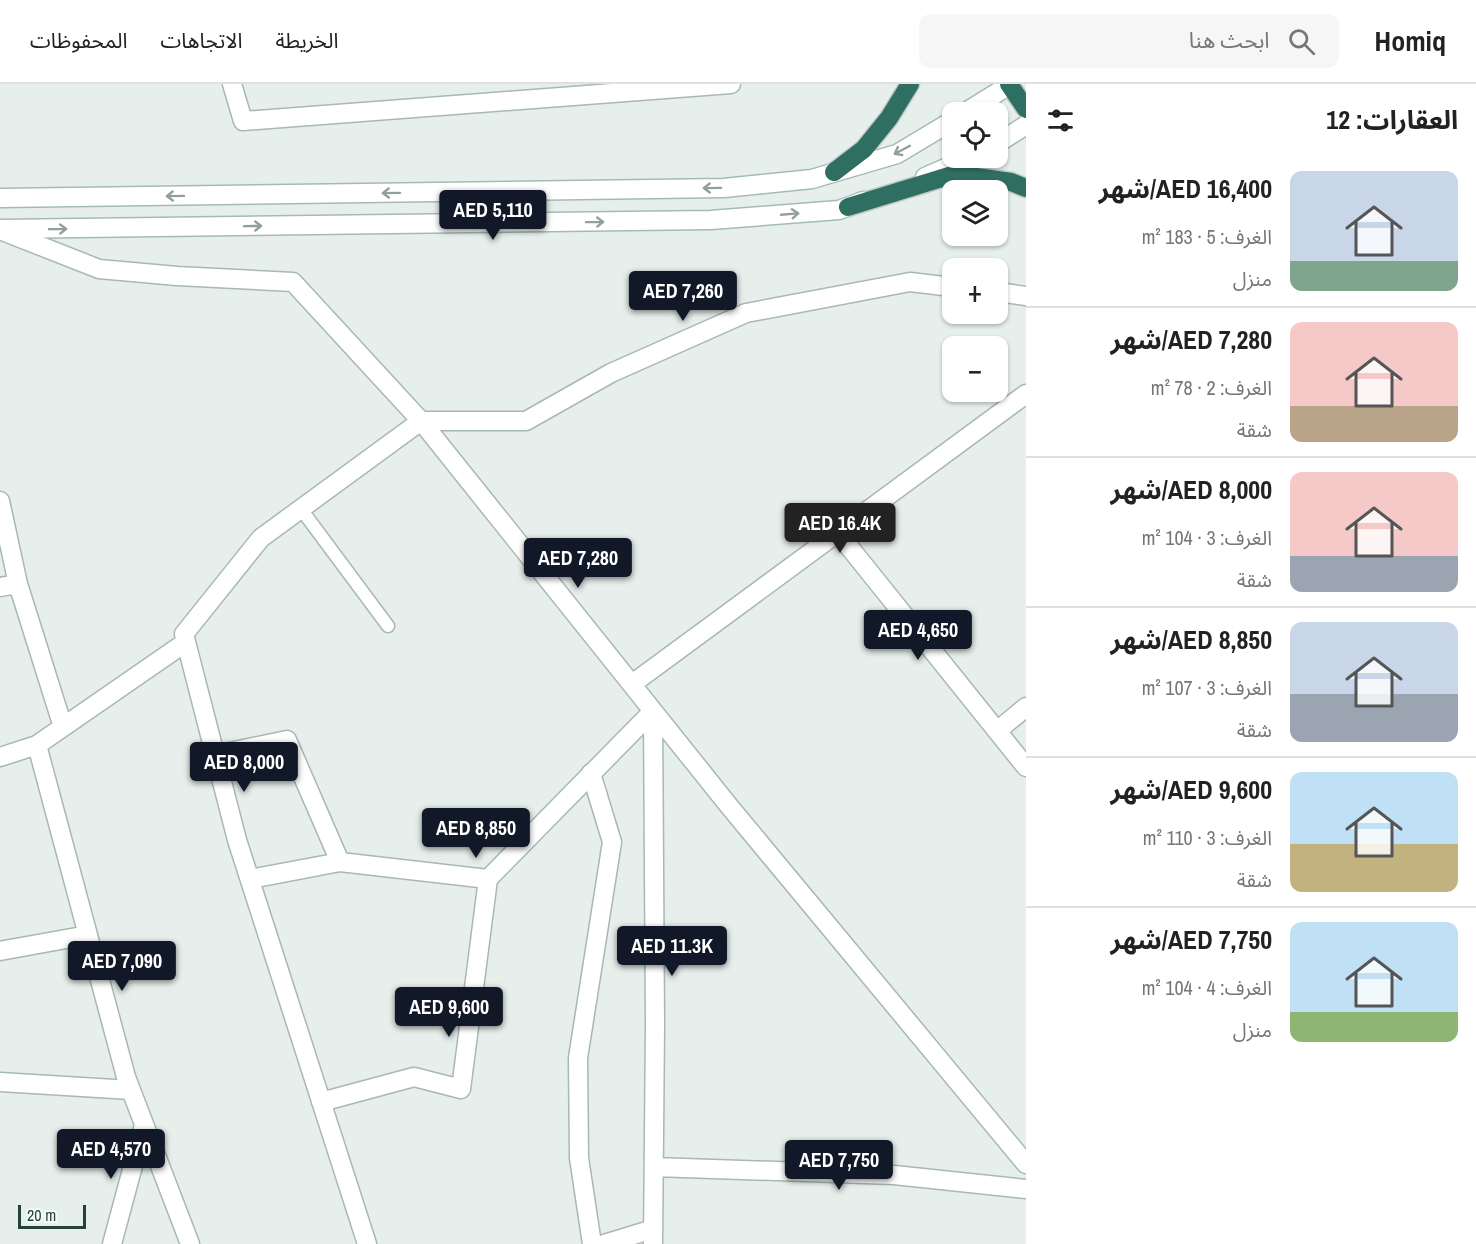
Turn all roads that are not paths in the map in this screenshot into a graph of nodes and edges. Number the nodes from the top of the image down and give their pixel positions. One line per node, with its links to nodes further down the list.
1 (232, 84): 2 (street)
2 (731, 84)
3 (910, 84): 11 (highway)
4 (1010, 84): 5 (street); 6 (highway)
5 (982, 102)
6 (1026, 109)
7 (1026, 125): 9 (street)
8 (942, 127): 11 (street, one-way to 11)
9 (1008, 137)
10 (946, 168): 14 (street)
11 (834, 172): 13 (street, one-way to 13)
12 (1026, 188): 14 (highway)
13 (0, 198)
14 (848, 207): 15 (street, one-way to 14)
15 (0, 230): 20 (street)
16 (942, 286): 20 (street)
17 (1008, 293): 18 (street)
18 (1026, 296)
19 (1026, 394): 23 (street)
20 (421, 421): 22 (street); 28 (street)
21 (0, 501): 24 (street)
22 (301, 509): 26 (lane); 27 (street)
23 (838, 533): 28 (street); 32 (street)
24 (18, 584): 25 (street); 31 (street)
25 (0, 588)
26 (388, 626)
27 (186, 642): 31 (street); 34 (street)
28 (632, 684): 30 (street)
29 (1026, 707): 32 (street)
30 (653, 711): 37 (street); 47 (street); 48 (street)
31 (63, 727): 33 (street)
32 (997, 731): 36 (street)
33 (37, 745): 35 (street); 41 (street)
34 (215, 755): 38 (street); 39 (street)
35 (0, 758)
36 (1026, 767)
37 (591, 773): 40 (street); 54 (street)
38 (340, 862): 39 (street); 40 (street)
39 (250, 879): 45 (street)
40 (488, 879): 45 (street)
41 (88, 935): 42 (street); 44 (street)
42 (0, 951)
43 (0, 1082): 44 (street)
44 (131, 1090): 46 (street)
45 (321, 1102): 53 (street)
46 (144, 1125): 51 (street); 52 (street)
47 (1026, 1164)
48 (654, 1167): 49 (street); 50 (street)
49 (1026, 1189)
50 (653, 1237): 55 (street)
51 (112, 1244)
52 (190, 1244)
53 (366, 1244)
54 (592, 1244)
55 (604, 1244)

